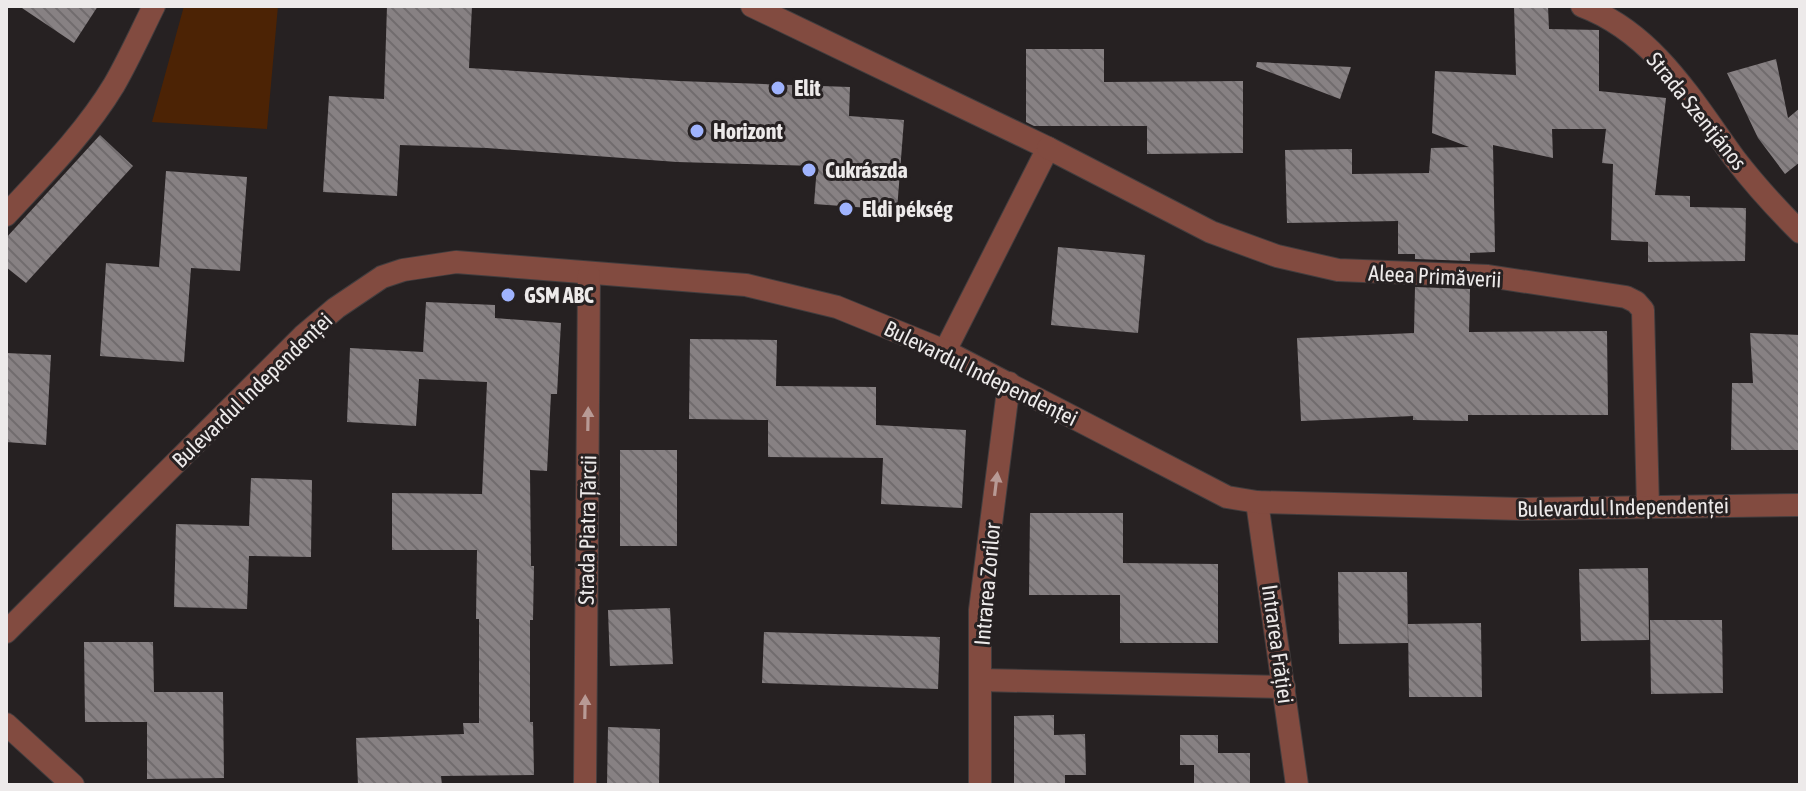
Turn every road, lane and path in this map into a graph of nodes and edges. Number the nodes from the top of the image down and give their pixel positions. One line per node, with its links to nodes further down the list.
1 (154, 6): 5 (street)
2 (752, 6): 4 (street, Aleea Primăverii)
3 (1582, 6): 6 (street, Strada Szentjános)
4 (1048, 148): 8 (street); 12 (street, Aleea Primăverii)
5 (6, 215)
6 (1800, 232)
7 (589, 275): 8 (street, Bulevardul Independenței); 13 (street, Bulevardul Independenței); 18 (street, Strada Piatra Țărcii, one-way to 7)
8 (945, 351): 9 (street, Bulevardul Independenței)
9 (1009, 383): 10 (street, Bulevardul Independenței); 14 (street, Intrarea Zorilor, one-way to 9)
10 (1257, 502): 12 (street, Bulevardul Independenței); 15 (street, Intrarea Frăției)
11 (1800, 505): 12 (street, Bulevardul Independenței)
12 (1648, 508)
13 (6, 632)
14 (980, 680): 15 (street); 19 (street, Intrarea Zorilor)
15 (1284, 687): 20 (street, Intrarea Frăției)
16 (6, 724): 17 (street)
17 (73, 785)
18 (585, 785)
19 (980, 785)
20 (1297, 785)

